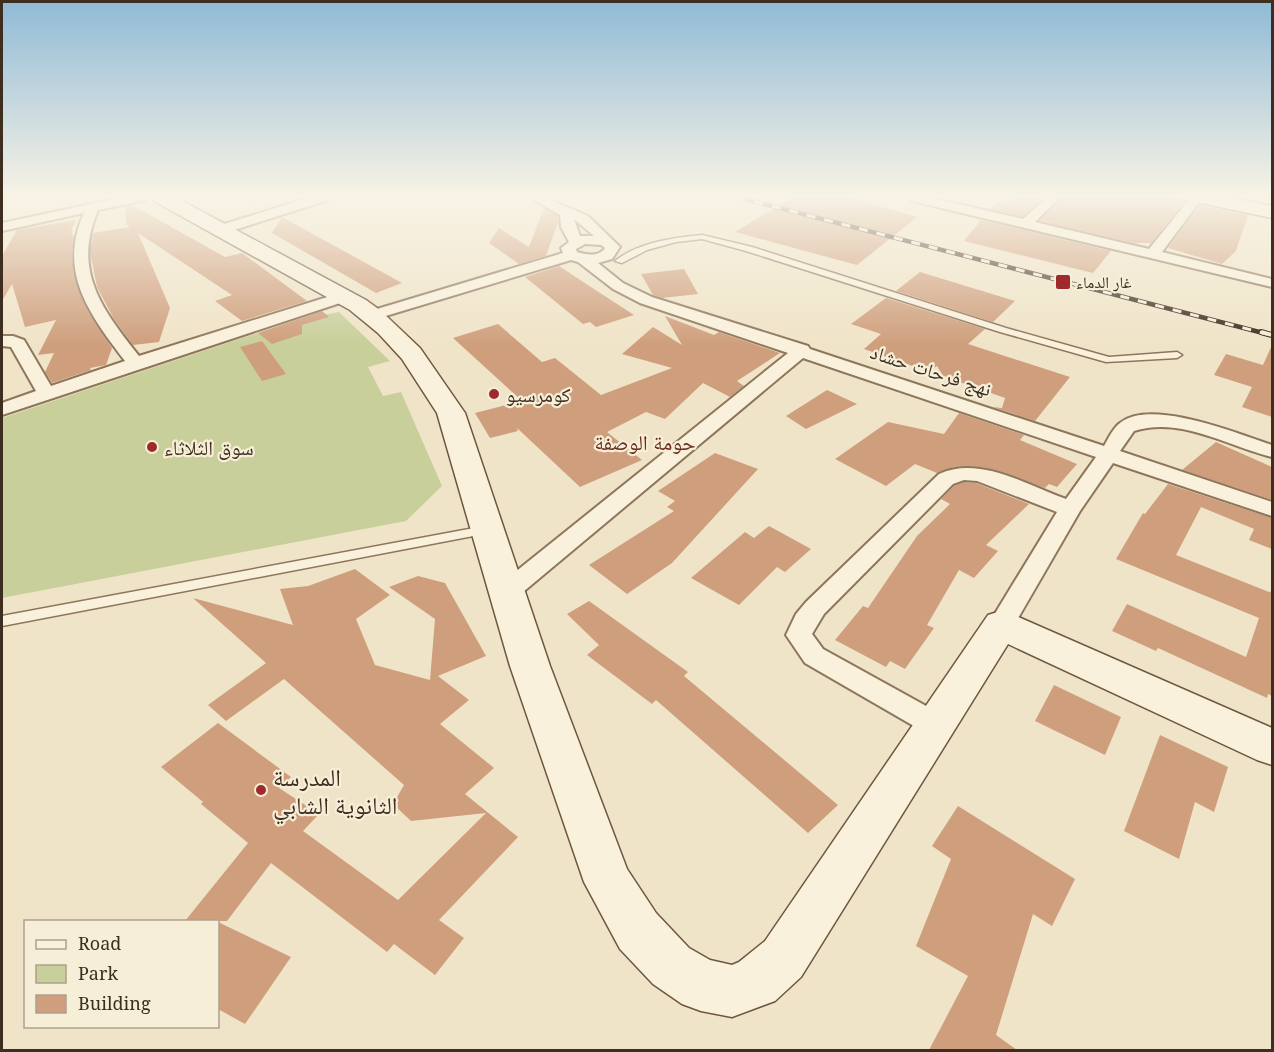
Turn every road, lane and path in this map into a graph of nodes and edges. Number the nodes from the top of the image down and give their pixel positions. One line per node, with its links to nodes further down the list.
1 (81, 246): 21 (street)
2 (254, 246): 16 (street)
3 (575, 246): 11 (street)
4 (583, 246): 11 (street)
5 (601, 246): 12 (street)
6 (608, 246): 12 (street)
7 (652, 246): 12 (lane)
8 (738, 246): 20 (lane)
9 (1116, 246): 13 (street)
10 (1159, 246): 13 (street)
11 (577, 252): 15 (street, نهج فرحات حشاد); 17 (street)
12 (612, 252): 15 (street)
13 (1152, 255): 14 (street)
14 (1272, 283)
15 (618, 286): 19 (street, نهج فرحات حشاد)
16 (343, 297): 17 (street); 21 (street)
17 (373, 315): 28 (street)
18 (2, 341): 22 (street)
19 (802, 350): 25 (street, نهج فرحات حشاد); 29 (street)
20 (1177, 355)
21 (135, 363): 22 (street)
22 (46, 393): 23 (street)
23 (2, 409)
24 (1272, 452): 25 (street)
25 (1111, 453): 26 (street); 27 (street, نهج فرحات حشاد)
26 (1070, 509): 31 (street); 32 (street)
27 (1272, 509)
28 (486, 529): 29 (street); 30 (lane)
29 (508, 591): 32 (street)
30 (2, 621)
31 (1001, 625): 32 (street); 33 (street)
32 (936, 725)
33 (1272, 747)

